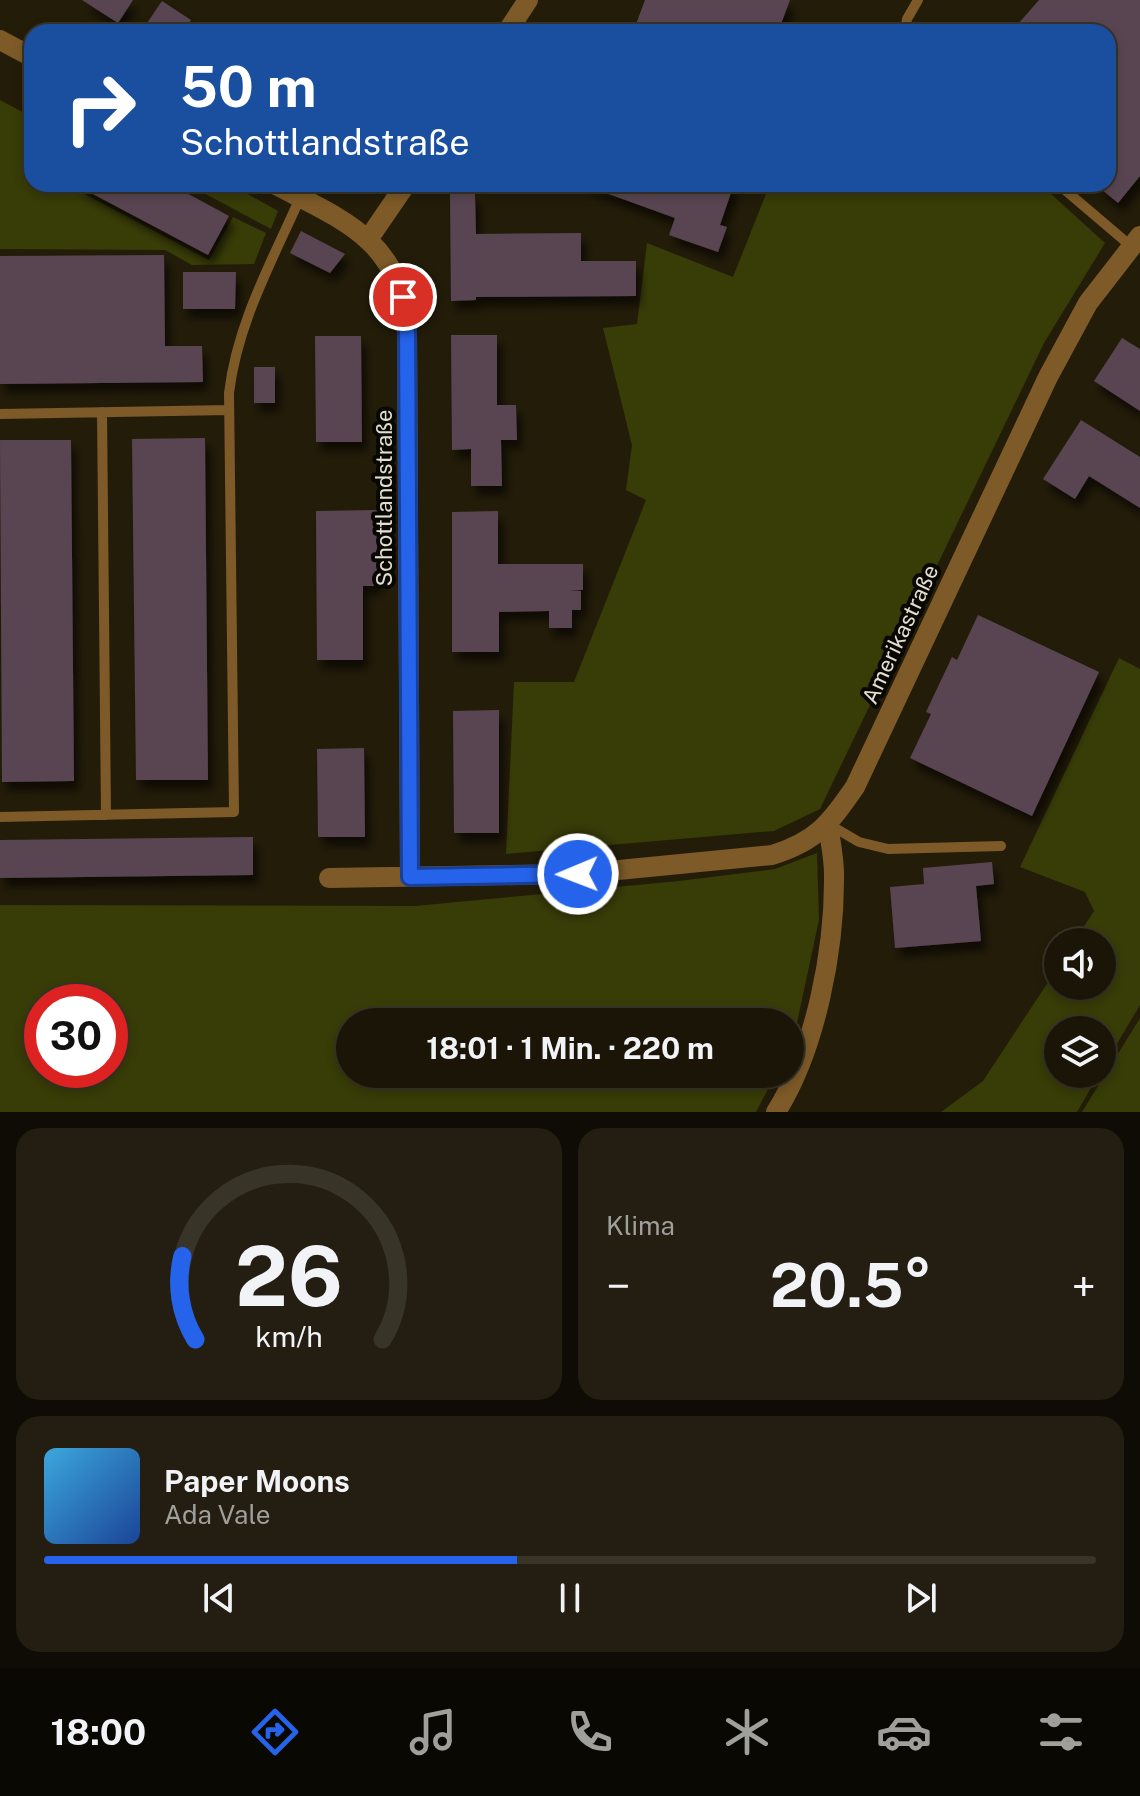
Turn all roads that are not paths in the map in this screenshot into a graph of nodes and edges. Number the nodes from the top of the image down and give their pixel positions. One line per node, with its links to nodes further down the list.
1 (528, 0): 3 (street)
2 (918, 0): 4 (lane)
3 (512, 24)
4 (906, 24)
5 (0, 40): 6 (street)
6 (24, 53)
7 (289, 192): 10 (street, Schottlandstraße)
8 (401, 192): 11 (street)
9 (1069, 192): 12 (lane)
10 (300, 198): 11 (street, Schottlandstraße); 13 (lane)
11 (369, 238): 20 (street, Schottlandstraße)
12 (1136, 242): 18 (street, Amerikastraße)
13 (229, 410): 14 (lane); 16 (lane)
14 (102, 412): 15 (lane); 16 (lane)
15 (0, 414)
16 (106, 815): 17 (lane)
17 (0, 817)
18 (828, 824): 19 (lane); 20 (street, Amerikastraße); 22 (street)
19 (1001, 846)
20 (410, 877): 21 (street)
21 (329, 878)
22 (776, 1112)

